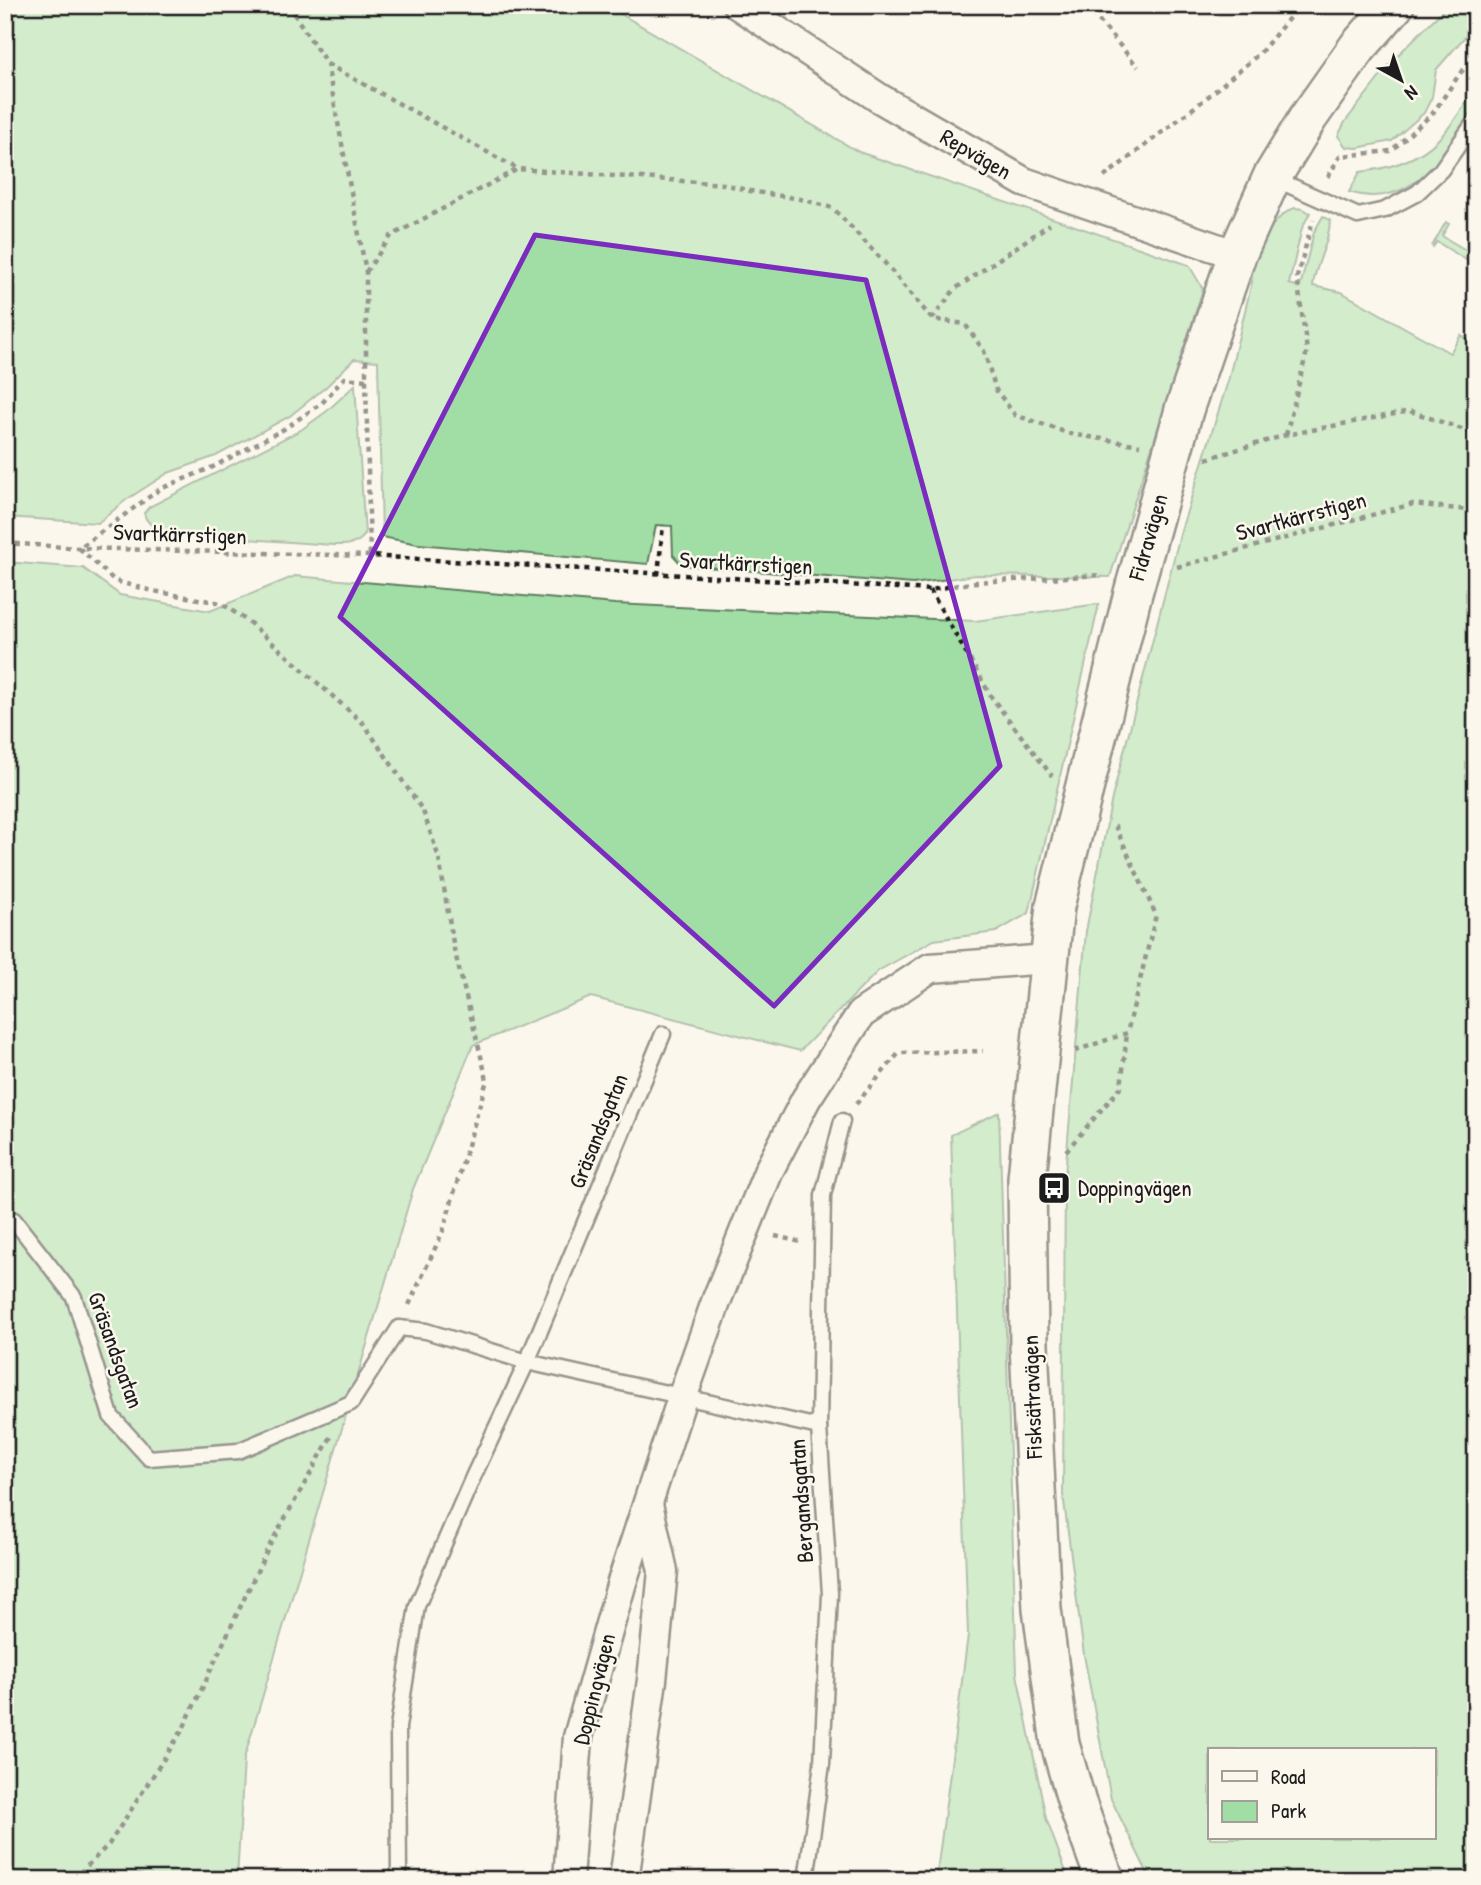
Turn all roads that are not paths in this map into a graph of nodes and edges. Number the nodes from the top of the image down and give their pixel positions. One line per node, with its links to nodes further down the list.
1 (738, 5): 5 (street, Repvägen)
2 (1395, 5): 4 (street, Fidravägen)
3 (1476, 120): 4 (lane)
4 (1272, 177): 5 (street, Fidravägen)
5 (1237, 255): 6 (street, Fidravägen, bridge)
6 (1055, 906): 7 (street, Fisksätravägen)
7 (1048, 959): 12 (street, Doppingvägen); 19 (street, Fisksätravägen)
8 (663, 1034): 11 (lane, Gräsandsgatan)
9 (842, 1121): 13 (lane, Bergandsgatan)
10 (5, 1216): 11 (lane, Gräsandsgatan)
11 (527, 1362): 12 (lane); 15 (lane, Gräsandsgatan)
12 (682, 1398): 13 (lane); 14 (street, Doppingvägen)
13 (819, 1427): 18 (lane, Bergandsgatan)
14 (648, 1504): 16 (street, Doppingvägen); 17 (street)
15 (400, 1879)
16 (568, 1880)
17 (624, 1880)
18 (806, 1880)
19 (1105, 1880)

